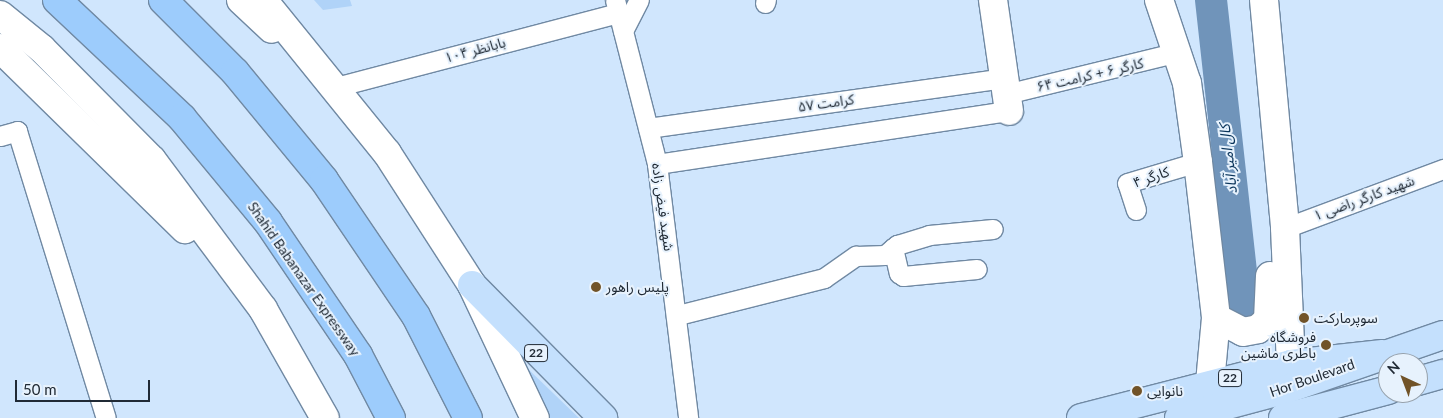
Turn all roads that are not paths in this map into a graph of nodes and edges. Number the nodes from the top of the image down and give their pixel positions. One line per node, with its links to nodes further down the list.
1 (57, 0): 45 (highway, Shahid Babanazar Expressway)
2 (163, 0): 46 (highway)
3 (241, 0): 14 (main road)
4 (263, 0): 14 (main road)
5 (639, 0): 11 (street)
6 (993, 0): 15 (main road)
7 (1159, 0): 13 (main road)
8 (1264, 0): 16 (main road)
9 (616, 6): 11 (street, شهید فیض زاده); 14 (street, بابانظر ۱۰۴)
10 (0, 14): 28 (main road)
11 (623, 31): 17 (street, شهید فیض زاده)
12 (0, 48): 28 (main road)
13 (1174, 53): 15 (street, کارگر ۶ + کرامت ۶۴); 19 (main road)
14 (332, 88): 27 (main road)
15 (1006, 94): 17 (street, کرامت ۵۷); 20 (street)
16 (1274, 100): 23 (main road); 30 (main road)
17 (648, 128): 20 (street, شهید فیض زاده)
18 (0, 136): 42 (street)
19 (1198, 162): 22 (street, کارگر ۴); 30 (main road)
20 (657, 164): 29 (street, شهید فیض زاده)
21 (1443, 169): 23 (street, شهید کارگر راضی ۱)
22 (1136, 210)
23 (1285, 228): 35 (main road)
24 (993, 229): 25 (street)
25 (893, 248): 26 (street); 29 (street)
26 (977, 269)
27 (472, 285): 47 (main road); 48 (main road, 22)
28 (263, 309): 39 (main road)
29 (678, 315): 49 (street, شهید فیض زاده)
30 (1216, 318): 38 (main road)
31 (1443, 335): 32 (main road, Hor Boulevard / 22)
32 (1385, 353)
33 (1378, 354): 35 (main road, 22)
34 (1378, 355): 51 (main road, Hor Boulevard)
35 (1291, 364): 38 (main road, 22)
36 (1443, 374): 37 (main road)
37 (1428, 378)
38 (1210, 383): 50 (main road, 22)
39 (306, 386): 43 (main road); 44 (main road)
40 (1378, 394): 52 (main road, Hor Boulevard)
41 (1378, 397): 53 (main road)
42 (106, 418)
43 (316, 418)
44 (325, 418)
45 (391, 418)
46 (468, 418)
47 (535, 418)
48 (603, 418)
49 (688, 418)
50 (1081, 418)
51 (1180, 418)
52 (1283, 418)
53 (1344, 418)

